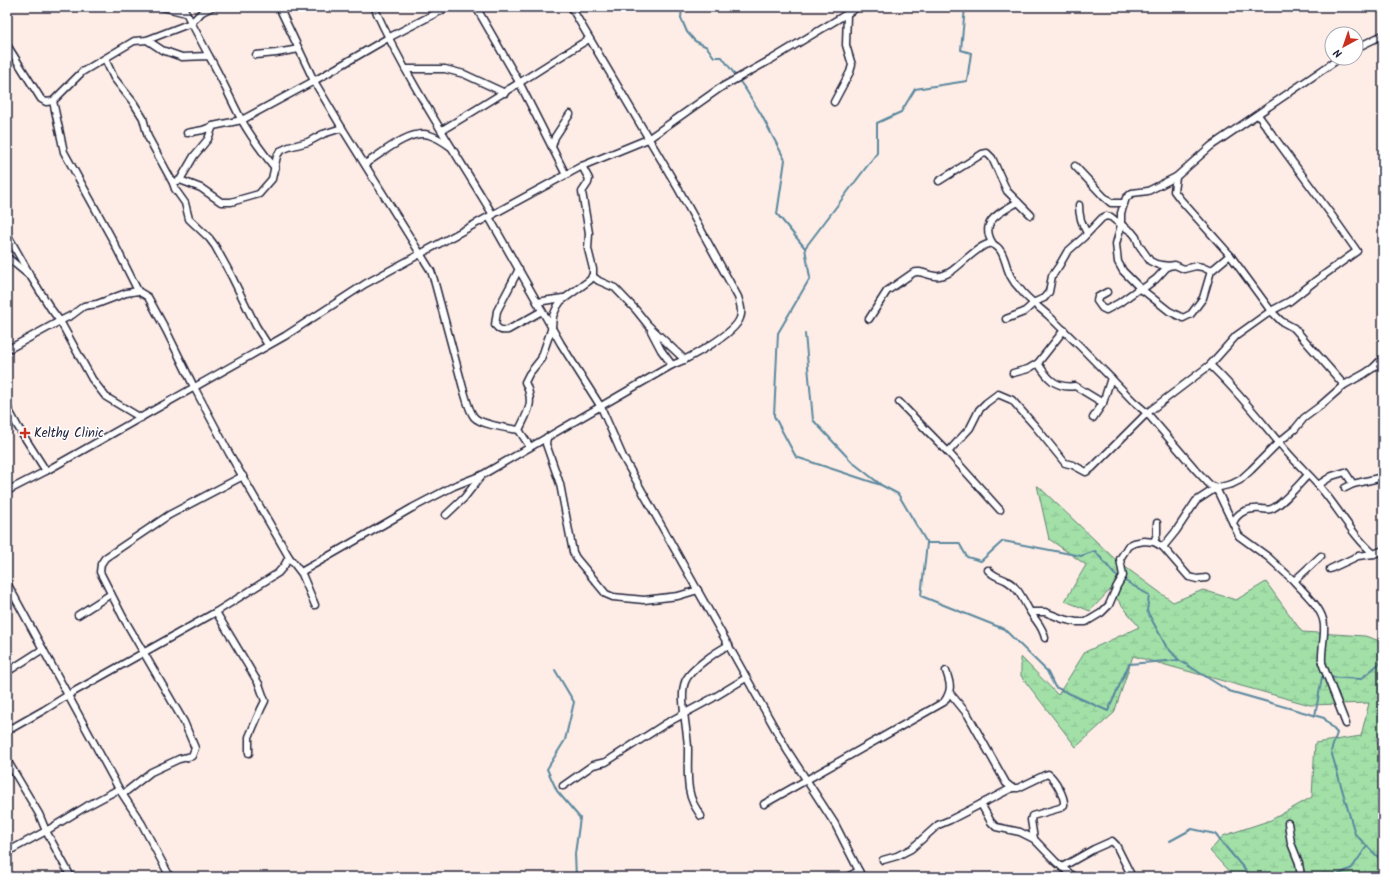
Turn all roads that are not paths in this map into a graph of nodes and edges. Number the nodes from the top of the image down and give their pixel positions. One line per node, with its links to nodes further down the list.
1 (162, 7): 9 (street)
2 (212, 7): 11 (street)
3 (279, 7): 18 (street)
4 (374, 7): 13 (street)
5 (448, 7): 13 (street)
6 (476, 7): 25 (street)
7 (570, 7): 14 (street)
8 (858, 7): 10 (street)
9 (185, 10): 11 (street)
10 (847, 14): 28 (street); 36 (street)
11 (191, 23): 15 (street); 20 (street)
12 (1383, 35): 16 (street)
13 (388, 38): 23 (street); 24 (street)
14 (589, 39): 25 (street); 36 (street)
15 (147, 40): 20 (street); 21 (street)
16 (1364, 44)
17 (7, 45): 27 (street)
18 (299, 49): 19 (street); 24 (street)
19 (256, 55)
20 (209, 56): 31 (street)
21 (105, 59): 27 (street); 47 (street)
22 (1328, 66): 30 (street)
23 (406, 69): 26 (street); 34 (street)
24 (314, 81): 31 (street); 33 (street)
25 (519, 82): 26 (street); 37 (street)
26 (505, 93): 34 (street)
27 (53, 101): 66 (street)
28 (834, 102)
29 (570, 114): 37 (street)
30 (1258, 115): 44 (street); 72 (street)
31 (242, 120): 32 (street); 42 (street)
32 (213, 126): 35 (street); 45 (street)
33 (342, 128): 39 (street); 42 (street)
34 (442, 130): 38 (street)
35 (186, 133)
36 (648, 139): 40 (street); 82 (street)
37 (552, 147): 43 (street)
38 (452, 148): 39 (street); 52 (street)
39 (365, 164): 57 (street)
40 (582, 166): 43 (street); 63 (street)
41 (1075, 166): 49 (street)
42 (275, 168): 45 (street)
43 (566, 175): 52 (street)
44 (1176, 177): 49 (street); 58 (street)
45 (180, 180): 47 (street)
46 (939, 181): 48 (street)
47 (173, 183): 79 (street)
48 (1018, 202): 51 (street); 56 (street)
49 (1123, 203): 53 (street)
50 (1079, 205): 54 (street)
51 (1031, 215)
52 (491, 216): 57 (street); 61 (street)
53 (1121, 225): 54 (street); 60 (street); 65 (street)
54 (1087, 233): 70 (street)
55 (7, 234): 64 (street)
56 (993, 244): 70 (street); 73 (street)
57 (421, 254): 79 (street); 97 (street)
58 (1230, 255): 62 (street); 72 (street)
59 (7, 257): 64 (street)
60 (1168, 266): 62 (street); 65 (street)
61 (519, 268): 69 (street); 71 (street)
62 (1211, 271): 65 (street)
63 (592, 276): 68 (street); 76 (street)
64 (31, 277): 75 (street)
65 (1140, 289): 67 (street)
66 (138, 291): 75 (street); 89 (street)
67 (1107, 292)
68 (567, 297): 69 (street); 77 (street)
69 (538, 302): 71 (street)
70 (1035, 302): 74 (street); 78 (street)
71 (542, 311): 77 (street)
72 (1271, 311): 85 (street); 88 (street)
73 (869, 319)
74 (1006, 319)
75 (60, 322): 80 (street); 95 (street)
76 (648, 325): 82 (street); 84 (street)
77 (552, 327): 93 (street); 97 (street)
78 (1064, 330): 83 (street); 87 (street)
79 (268, 345): 89 (street)
80 (7, 350)
81 (1383, 358): 88 (street)
82 (685, 360): 84 (street)
83 (1038, 363): 86 (street); 91 (street)
84 (672, 365): 93 (street)
85 (1210, 365): 94 (street); 99 (street)
86 (1013, 373)
87 (1111, 378): 91 (street); 94 (street)
88 (1344, 385): 99 (street)
89 (194, 387): 95 (street); 105 (street)
90 (899, 402): 101 (street)
91 (1103, 403): 96 (street)
92 (7, 407): 102 (street)
93 (601, 407): 98 (street); 128 (street)
94 (1147, 413): 101 (street); 109 (street)
95 (141, 418): 102 (street)
96 (1093, 418)
97 (519, 430): 100 (street)
98 (547, 437): 100 (street); 128 (street)
99 (1279, 442): 104 (street); 109 (street)
100 (530, 447): 103 (street)
101 (948, 452): 112 (street)
102 (46, 471): 111 (street)
103 (482, 475): 113 (street); 124 (street)
104 (1308, 475): 108 (street); 115 (street)
105 (243, 476): 121 (street); 129 (street)
106 (1383, 477): 107 (street)
107 (1353, 484): 108 (street); 110 (street)
108 (1318, 485): 119 (street)
109 (1216, 488): 115 (street); 117 (street)
110 (1344, 488)
111 (7, 491)
112 (1000, 510)
113 (446, 515)
114 (1157, 523): 116 (street)
115 (1233, 523): 126 (street)
116 (1154, 542): 117 (street); 132 (street)
117 (1163, 547): 125 (street)
118 (1383, 550): 119 (street)
119 (1374, 554): 122 (street)
120 (1321, 556): 126 (street)
121 (289, 557): 124 (street); 131 (street)
122 (1330, 569)
123 (988, 570): 132 (street)
124 (301, 572): 130 (street)
125 (1206, 578)
126 (1294, 581): 144 (street)
127 (7, 582): 136 (street)
128 (698, 590): 135 (street)
129 (111, 594): 133 (street); 137 (street)
130 (315, 605)
131 (216, 612): 137 (street); 146 (street)
132 (1031, 612): 134 (street)
133 (78, 615)
134 (1045, 638)
135 (728, 645): 140 (street); 143 (street)
136 (43, 650): 139 (street); 142 (street)
137 (144, 653): 142 (street); 151 (street)
138 (946, 671): 141 (street)
139 (7, 672)
140 (746, 678): 143 (street); 148 (street)
141 (950, 693): 148 (street); 150 (street)
142 (68, 695): 145 (street); 151 (street)
143 (684, 713): 149 (street); 154 (street)
144 (1346, 724)
145 (7, 731)
146 (249, 753)
147 (7, 760): 156 (street)
148 (808, 780): 152 (street); 161 (street)
149 (563, 786)
150 (1012, 788): 153 (street); 157 (street)
151 (121, 792): 156 (street); 163 (street)
152 (764, 804)
153 (981, 804): 157 (street); 159 (street)
154 (701, 816)
155 (1288, 823): 169 (street)
156 (46, 831): 158 (street); 162 (street)
157 (1034, 839): 160 (street)
158 (7, 852)
159 (883, 860)
160 (1062, 867): 165 (street); 168 (street)
161 (861, 874): 164 (street)
162 (71, 877)
163 (170, 877)
164 (847, 877)
165 (1074, 877)
166 (1080, 877): 167 (street)
167 (1092, 877)
168 (1132, 877)
169 (1301, 877)

